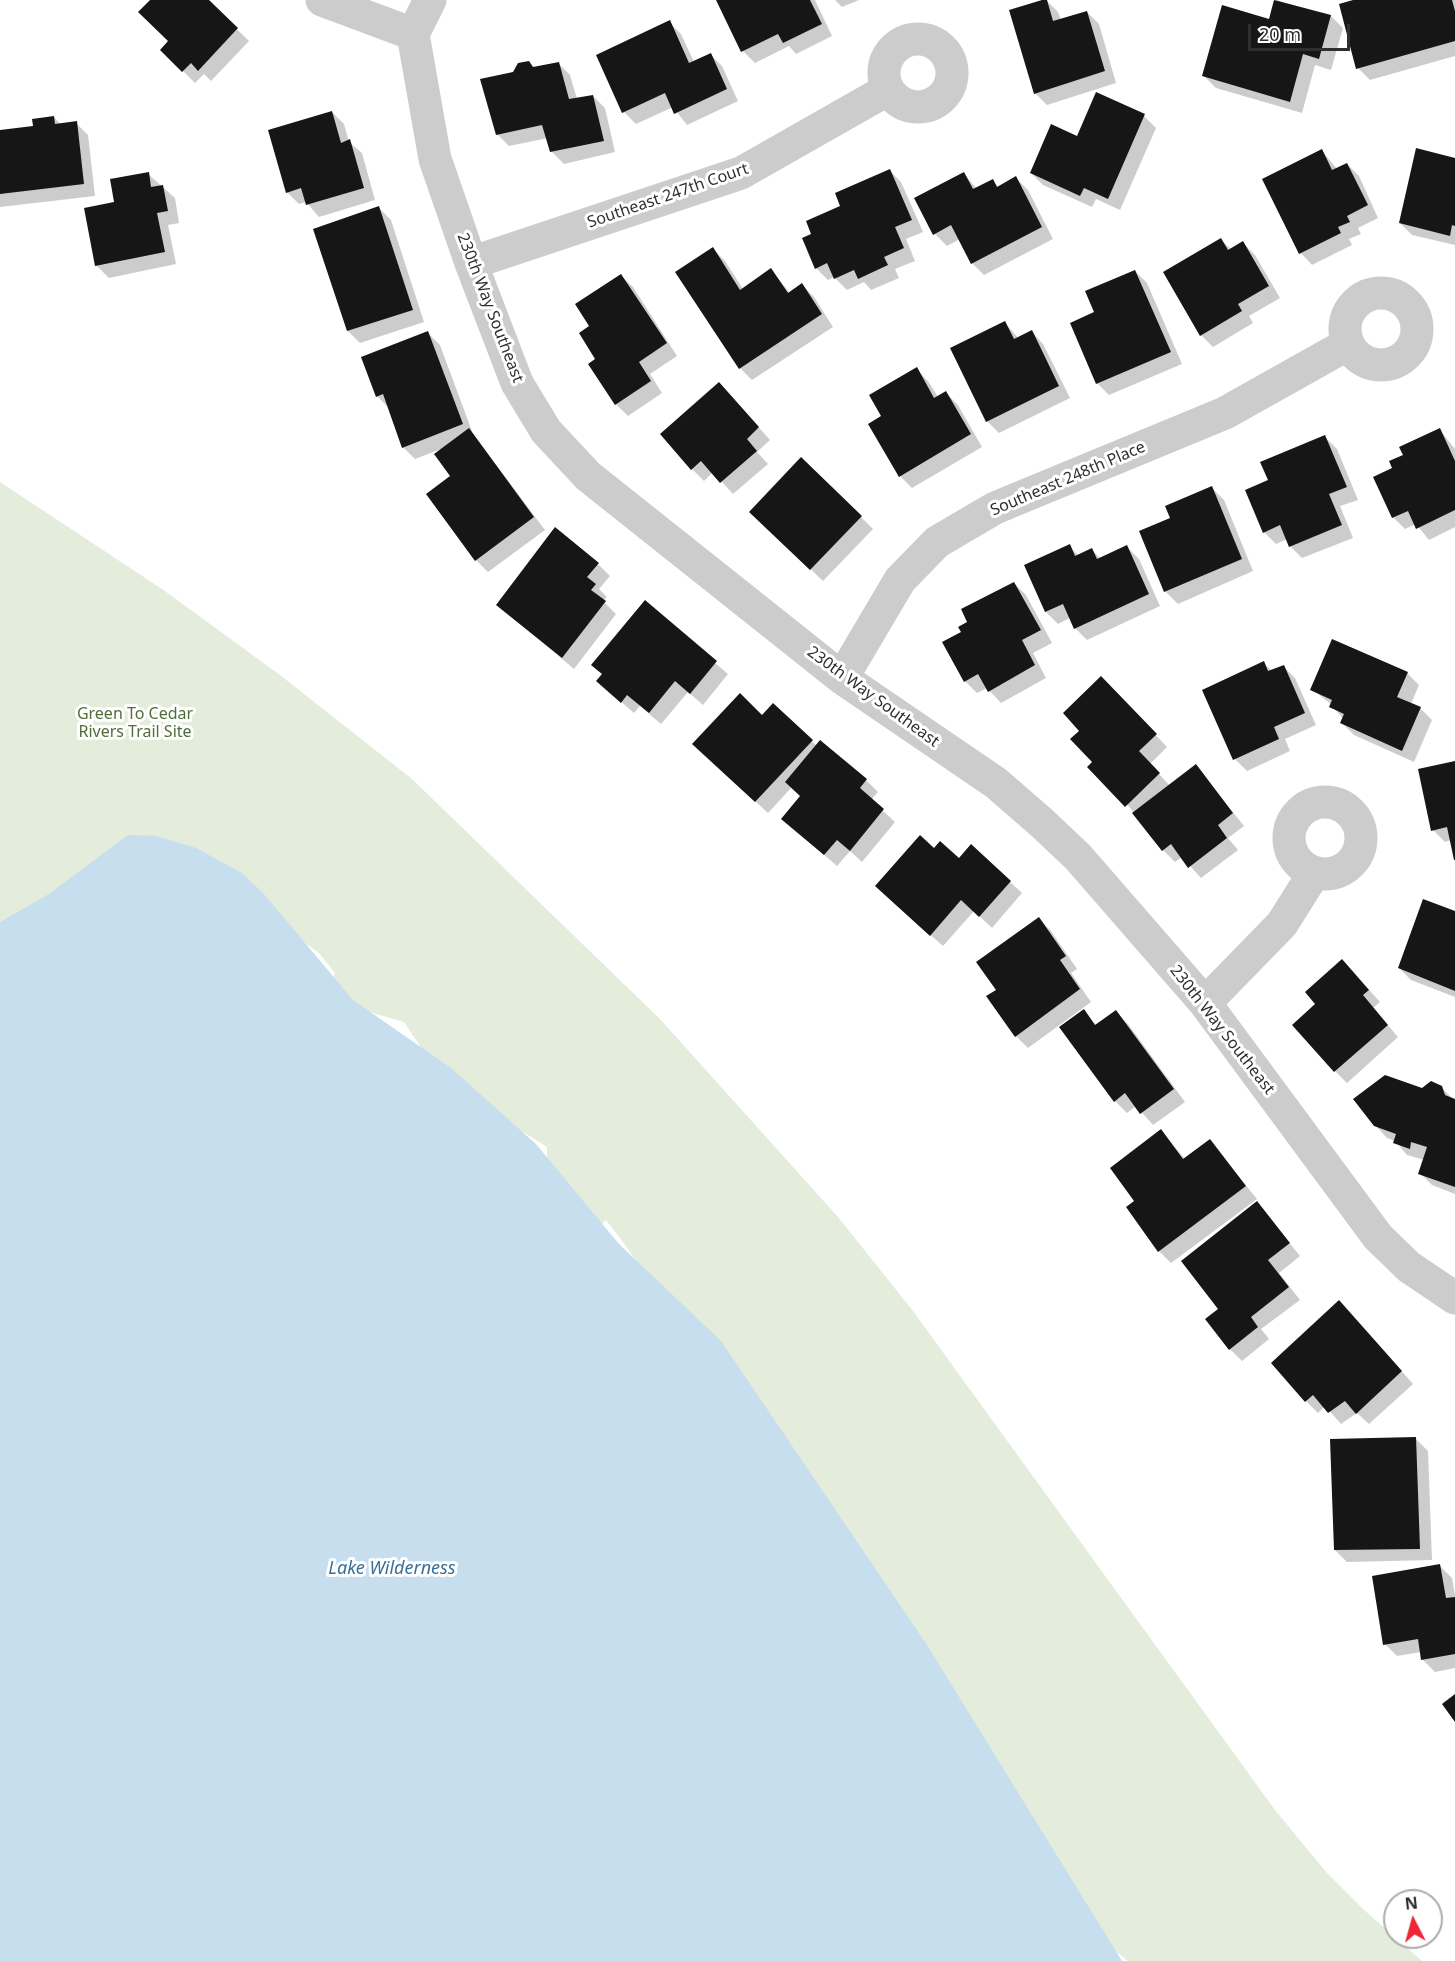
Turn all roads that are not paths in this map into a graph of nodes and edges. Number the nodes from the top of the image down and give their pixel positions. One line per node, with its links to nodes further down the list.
1 (322, 0): 3 (street)
2 (430, 0): 3 (street)
3 (413, 34): 5 (street, 230th Way Southeast)
4 (887, 90): 5 (street, Southeast 247th Court)
5 (471, 263): 7 (street, 230th Way Southeast)
6 (1348, 344): 7 (street, Southeast 248th Place)
7 (842, 678): 9 (street, 230th Way Southeast)
8 (1314, 873): 9 (street)
9 (1204, 1003): 10 (street, 230th Way Southeast)
10 (1455, 1298)

